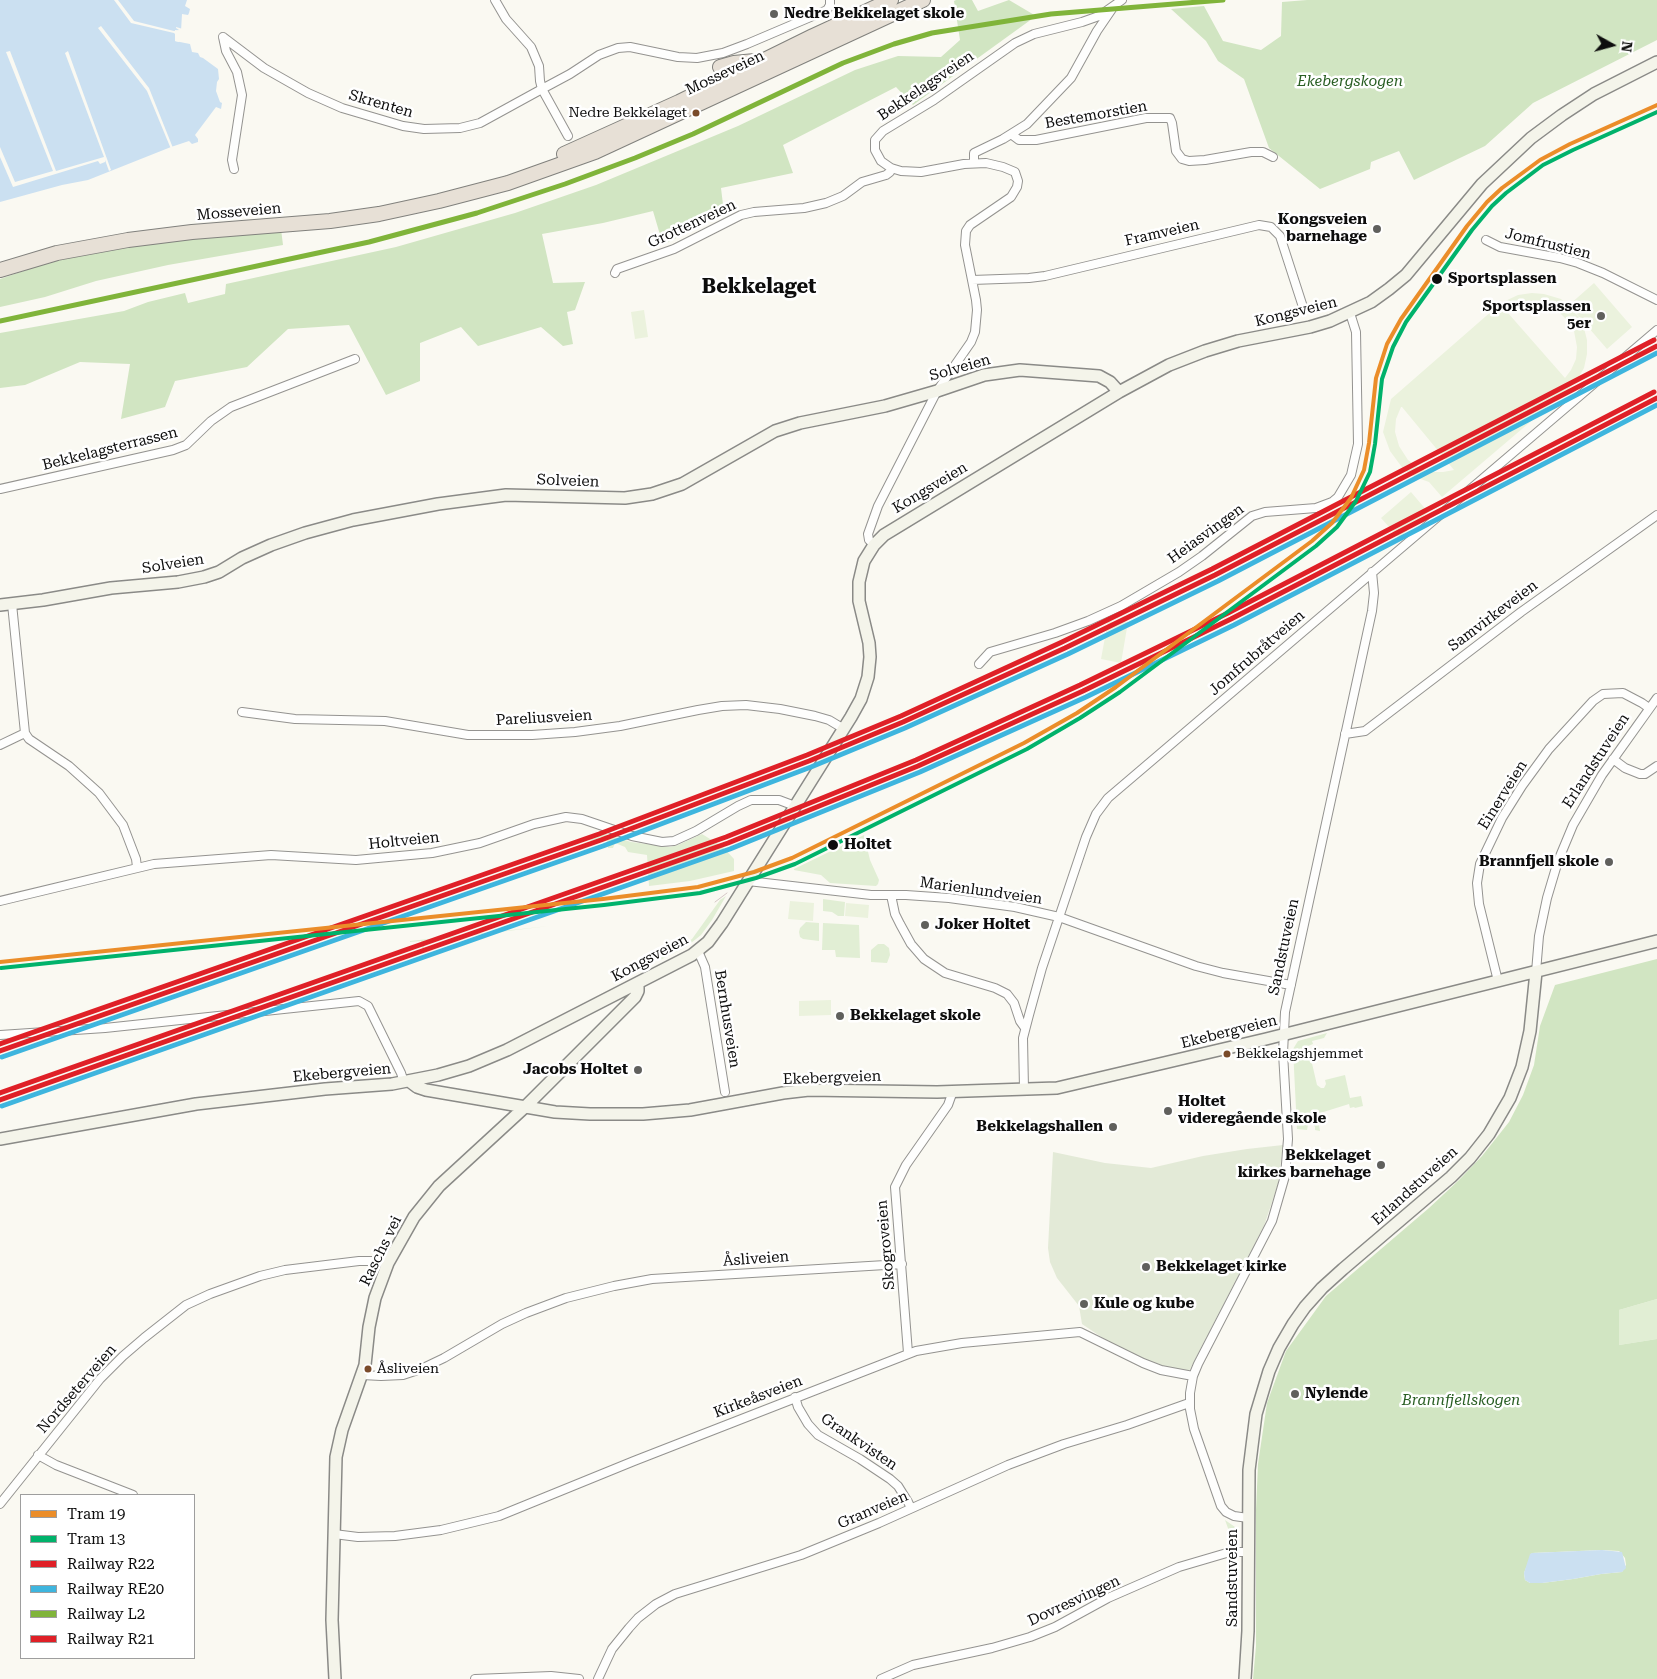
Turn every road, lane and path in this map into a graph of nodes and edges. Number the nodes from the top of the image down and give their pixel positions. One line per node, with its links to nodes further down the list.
1 (495, 0): 12 (street)
2 (830, 0): 12 (street, Skrenten)
3 (890, 0): 6 (highway, Mosseveien); 8 (highway)
4 (923, 0): 8 (highway, Mosseveien)
5 (1122, 0): 7 (street, Bekkelagsveien)
6 (872, 5): 9 (highway, Mosseveien)
7 (1113, 6): 13 (street); 19 (street, Bekkelagsveien)
8 (854, 32): 21 (highway, Mosseveien)
9 (763, 60): 11 (highway); 16 (highway, Mosseveien)
10 (1657, 62): 28 (street, Kongsveien)
11 (720, 67)
12 (542, 89): 15 (street); 20 (street, Skrenten)
13 (1011, 134): 17 (street, Bestemorstien); 18 (street)
14 (583, 135): 16 (highway)
15 (568, 136)
16 (564, 154): 21 (highway, Mosseveien)
17 (1273, 157)
18 (974, 163): 19 (street); 25 (street)
19 (891, 168): 24 (street, Grottenveien)
20 (234, 169)
21 (481, 189): 23 (highway, Mosseveien)
22 (1486, 240): 26 (street, Jomfrustien)
23 (0, 270)
24 (615, 273)
25 (972, 280): 27 (street, Framveien); 31 (street)
26 (1657, 300)
27 (1303, 307)
28 (1350, 313): 32 (street, Kongsveien); 38 (street, Heiasvingen)
29 (1657, 330): 36 (street, Jomfrubråtveien)
30 (355, 359): 33 (street, Bekkelagsterrassen)
31 (937, 391): 32 (street, Solveien); 35 (street); 37 (street, Solveien)
32 (1119, 392): 35 (street, Kongsveien)
33 (0, 489)
34 (1657, 515): 44 (street, Samvirkeveien)
35 (874, 545): 42 (street, Kongsveien)
36 (1372, 572): 44 (street, Sandstuveien); 53 (street, Jomfrubråtveien)
37 (6, 604): 43 (street)
38 (979, 664)
39 (1657, 698): 40 (street, Erlandstuveien)
40 (1649, 708): 46 (street, Erlandstuveien); 57 (street, Einerveien)
41 (242, 712): 42 (street, Pareliusveien)
42 (844, 729): 48 (street, Kongsveien)
43 (25, 733): 45 (street); 49 (street)
44 (1345, 734): 59 (street, Sandstuveien)
45 (0, 745)
46 (1613, 760): 47 (street); 56 (street, Erlandstuveien)
47 (1657, 766)
48 (795, 806): 49 (street, Holtveien); 50 (street, Kongsveien)
49 (137, 867): 52 (street, Holtveien)
50 (748, 881): 51 (street, Marienlundveien); 55 (street, Kongsveien)
51 (891, 895): 53 (street, Marienlundveien); 60 (street)
52 (0, 901)
53 (1059, 917): 59 (street, Marienlundveien); 60 (street, Jomfrubråtveien)
54 (1657, 941): 56 (street, Ekebergveien)
55 (698, 951): 58 (street, Kongsveien); 66 (street, Bernhusveien)
56 (1536, 972): 57 (street, Ekebergveien); 80 (street, Erlandstuveien)
57 (1498, 981): 61 (street, Ekebergveien)
58 (638, 983): 63 (street, Kongsveien); 67 (street, Raschs vei)
59 (1291, 984): 61 (street, Sandstuveien)
60 (1025, 1028): 64 (street, Jomfrubråtveien)
61 (1283, 1034): 64 (street, Ekebergveien); 73 (street, Sandstuveien)
62 (0, 1035): 63 (street)
63 (406, 1082): 67 (street, Ekebergveien); 68 (street, Ekebergveien)
64 (1024, 1089): 65 (street, Ekebergveien)
65 (953, 1091): 67 (street, Ekebergveien); 70 (street, Skogroveien)
66 (725, 1092)
67 (526, 1106): 69 (street, Raschs vei)
68 (0, 1139)
69 (388, 1263): 72 (street, Raschs vei); 76 (street, Nordseterveien)
70 (902, 1264): 71 (street, Skogroveien); 72 (street, Åsliveien)
71 (908, 1353): 73 (street, Kirkeåsveien); 74 (street, Kirkeåsveien)
72 (362, 1375): 81 (street, Raschs vei)
73 (1193, 1376): 75 (street, Sandstuveien)
74 (795, 1398): 79 (street, Grankvisten); 81 (street, Kirkeåsveien)
75 (1190, 1403): 79 (street, Granveien); 80 (street, Sandstuveien)
76 (38, 1455): 77 (street, Nordseterveien); 78 (street, Nordseterveien)
77 (130, 1494)
78 (0, 1504)
79 (911, 1508): 86 (street, Granveien)
80 (1248, 1518): 82 (street, Sandstuveien)
81 (334, 1534): 83 (street, Raschs vei)
82 (1248, 1552): 87 (street, Dovresvingen); 88 (street, Sandstuveien)
83 (335, 1679)
84 (475, 1679): 85 (street)
85 (578, 1679)
86 (598, 1679)
87 (881, 1679)
88 (1245, 1679)

